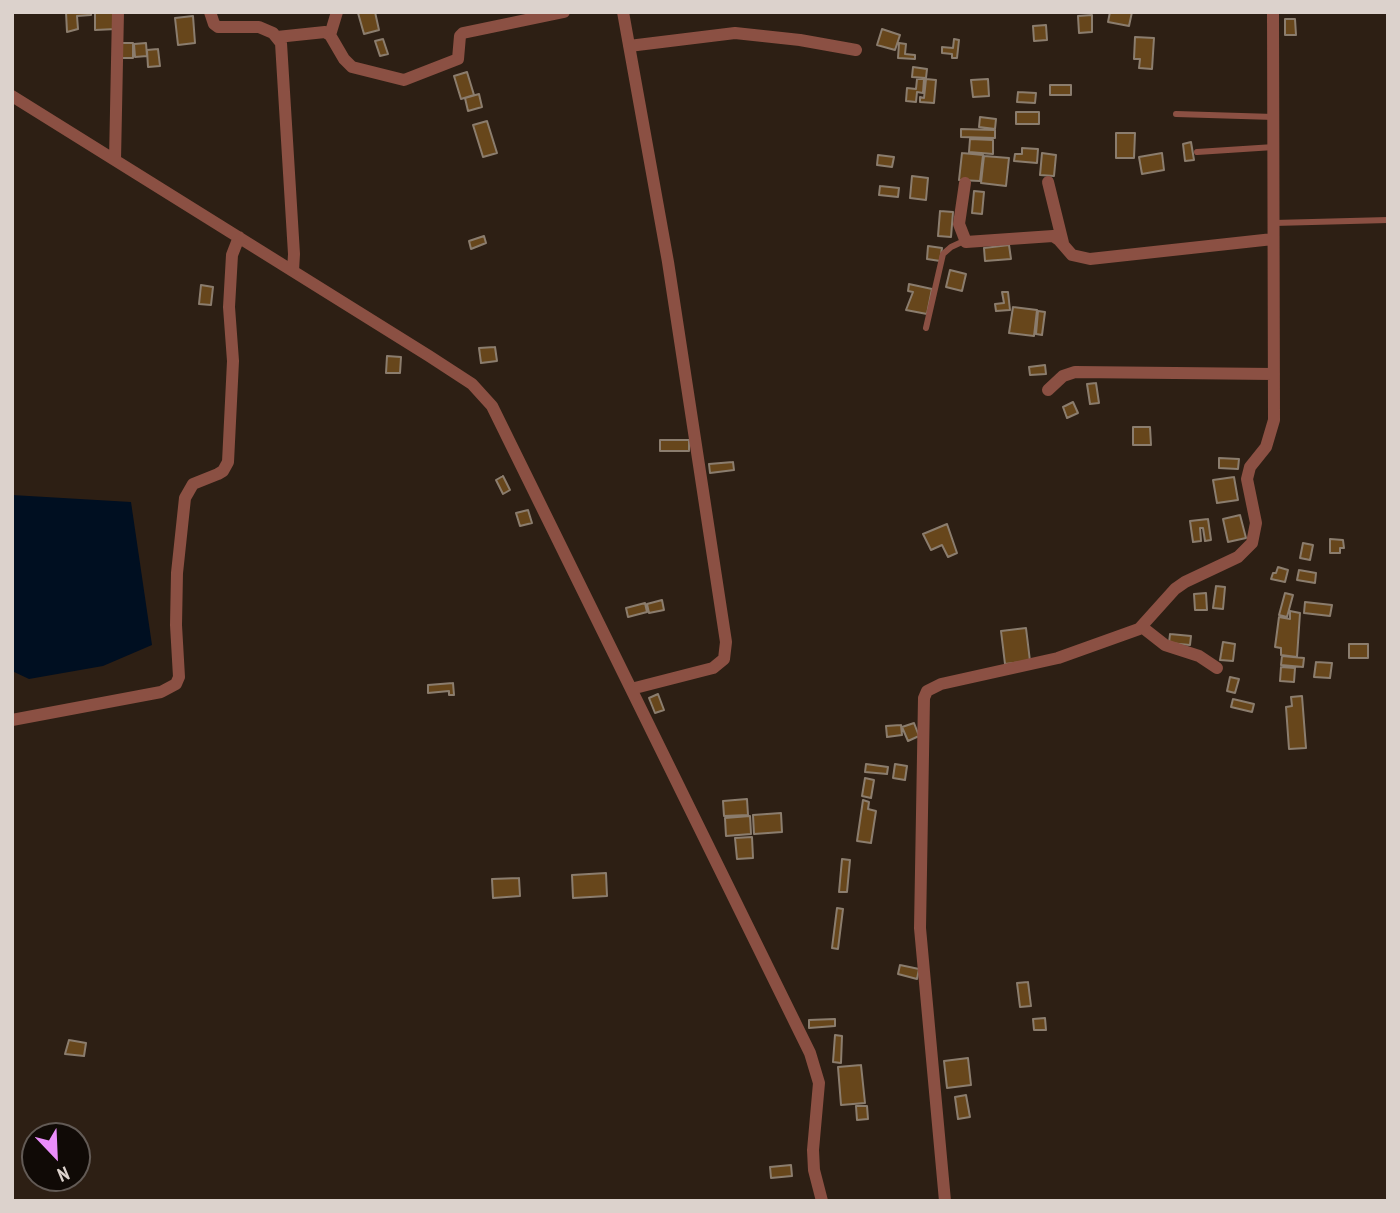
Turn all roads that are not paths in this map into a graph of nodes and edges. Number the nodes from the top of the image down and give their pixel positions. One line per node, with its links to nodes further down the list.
1 (118, 12): 16 (street)
2 (210, 12): 8 (street)
3 (337, 12): 7 (street)
4 (564, 12): 7 (street)
5 (623, 12): 9 (street)
6 (1273, 12): 13 (street)
7 (330, 35): 8 (street)
8 (277, 37): 25 (street)
9 (629, 46): 10 (street); 31 (street)
10 (856, 50)
11 (12, 96): 16 (street)
12 (1176, 114): 13 (lane)
13 (1273, 117): 14 (street)
14 (1273, 147): 15 (lane); 20 (street)
15 (1197, 152)
16 (115, 160): 23 (street)
17 (1048, 182): 24 (street)
18 (965, 183): 22 (street)
19 (1388, 220): 20 (lane)
20 (1274, 223): 21 (street)
21 (1273, 239): 24 (street); 27 (street)
22 (964, 241): 24 (street); 26 (lane)
23 (236, 245): 25 (street); 32 (street)
24 (1064, 246)
25 (292, 271): 31 (street)
26 (926, 328)
27 (1274, 374): 28 (street); 29 (street)
28 (1048, 390)
29 (1142, 627): 30 (street); 34 (street)
30 (1217, 668)
31 (631, 689): 33 (street)
32 (12, 720)
33 (822, 1201)
34 (945, 1201)

